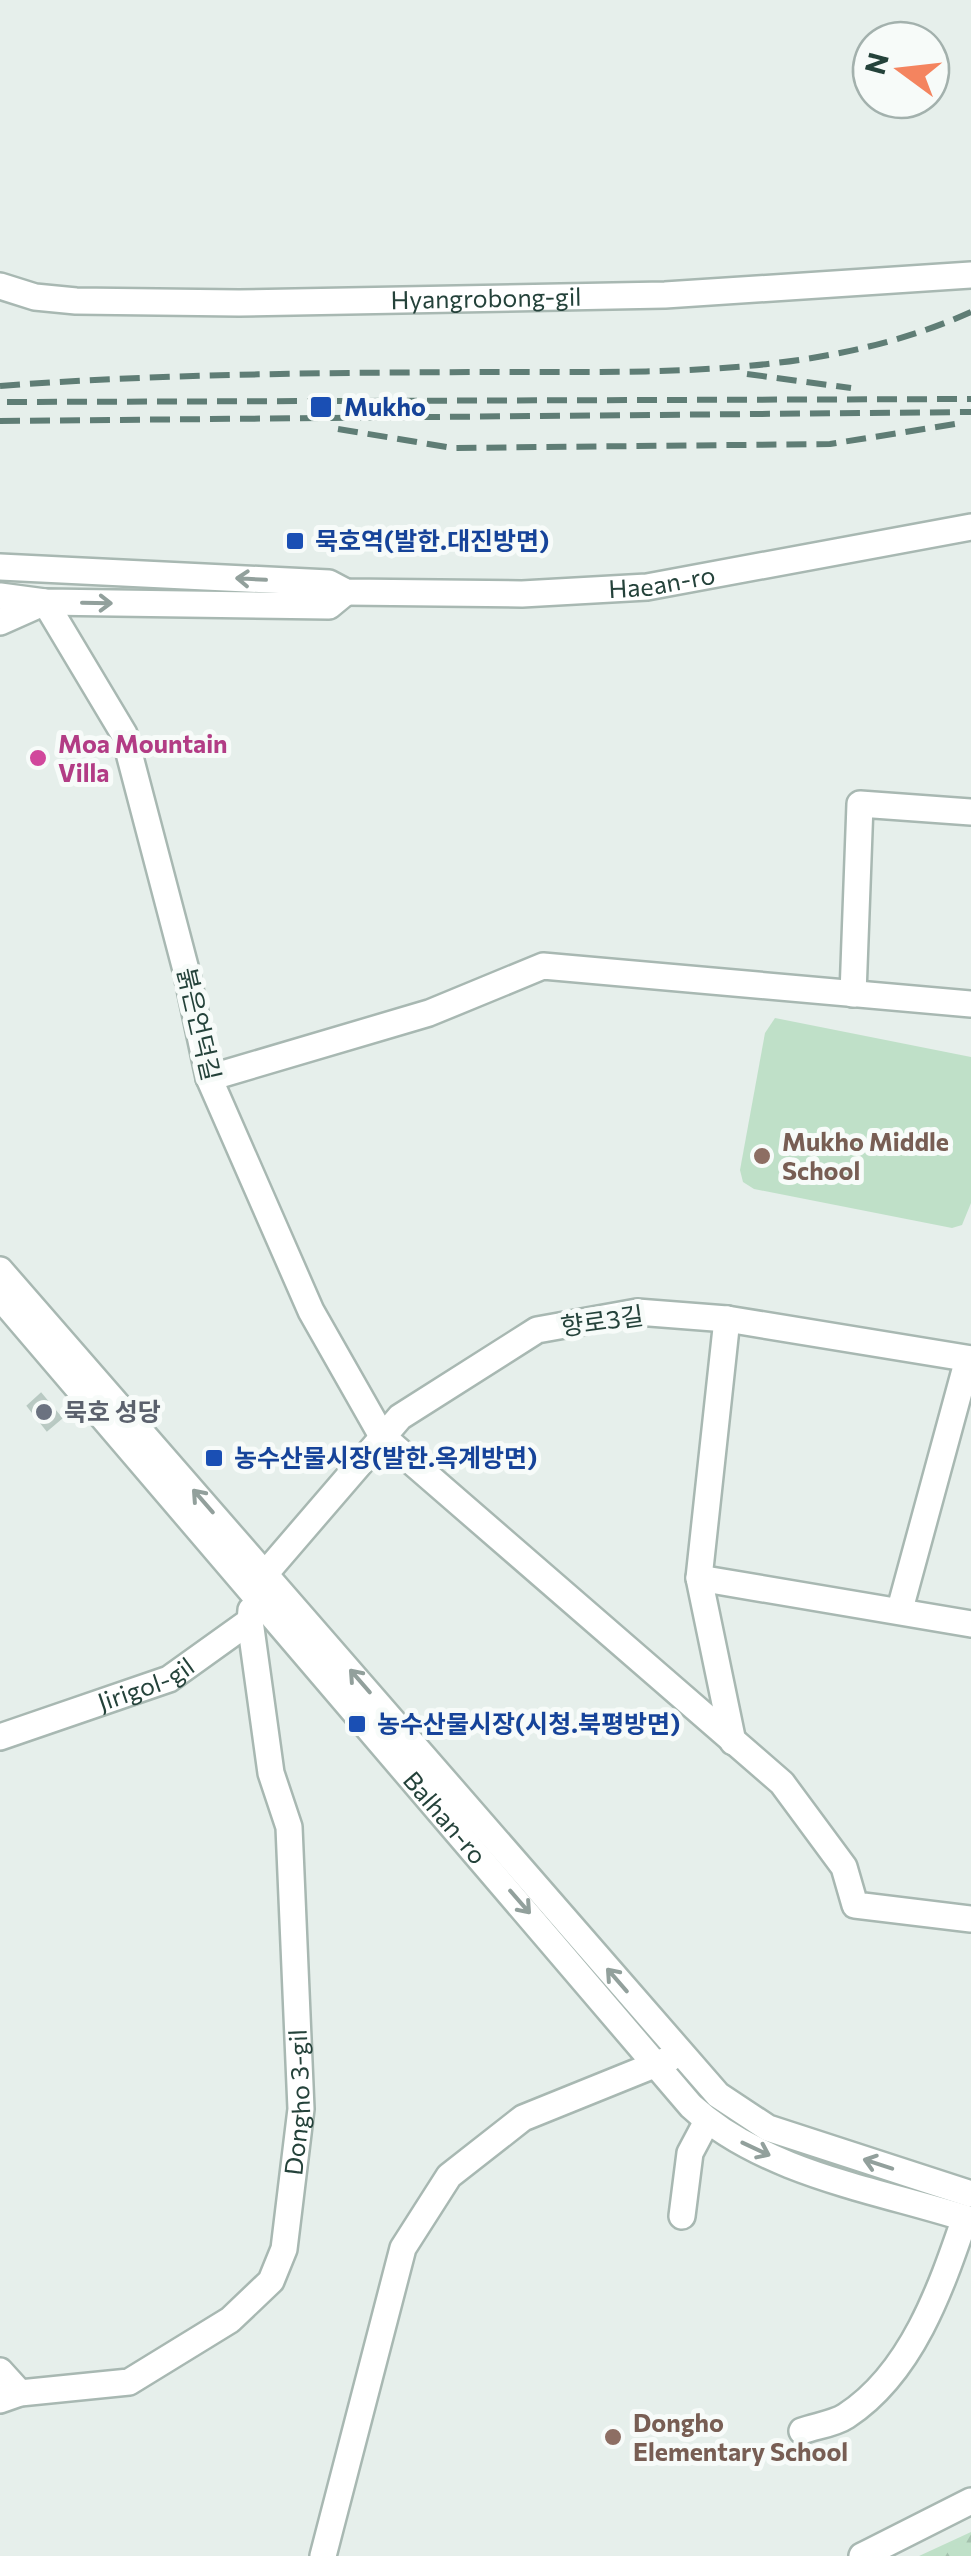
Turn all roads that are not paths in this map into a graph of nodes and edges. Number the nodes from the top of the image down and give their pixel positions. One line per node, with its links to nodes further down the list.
1 (971, 275): 2 (street, Hyangrobong-gil)
2 (0, 286)
3 (971, 528): 5 (street, Haean-ro)
4 (0, 567): 5 (street, Haean-ro, one-way to 4)
5 (346, 592): 7 (street, Haean-ro, one-way to 5)
6 (0, 596): 7 (street, Haean-ro)
7 (45, 602): 8 (street); 12 (street, 붉은언덕길)
8 (0, 622)
9 (971, 812): 10 (street)
10 (853, 994): 11 (street); 12 (street)
11 (971, 1004)
12 (209, 1078): 17 (street, 붉은언덕길)
13 (0, 1270): 19 (street, Balhan-ro, one-way to 13)
14 (0, 1297): 19 (street, Balhan-ro)
15 (727, 1319): 16 (street, 향로3길); 17 (street, 향로3길); 18 (street)
16 (969, 1359): 20 (street)
17 (382, 1436): 19 (street, 향로3길); 24 (street, 붉은언덕길)
18 (699, 1578): 20 (street); 24 (street)
19 (259, 1582): 21 (street); 26 (street, Balhan-ro, one-way to 19); 27 (street, Balhan-ro, one-way to 27)
20 (900, 1609): 22 (street)
21 (250, 1621): 23 (street, Jirigol-gil); 32 (street, Dongho 3-gil)
22 (971, 1624)
23 (0, 1737)
24 (733, 1742): 25 (street, 붉은언덕길)
25 (971, 1919)
26 (681, 2054): 27 (street); 29 (street, Balhan-ro, one-way to 26)
27 (657, 2064): 28 (street, Balhan-ro); 35 (street)
28 (707, 2121): 29 (street, Balhan-ro, one-way to 29); 30 (street)
29 (969, 2210): 33 (street)
30 (682, 2216)
31 (0, 2370): 32 (street)
32 (10, 2397)
33 (802, 2430)
34 (971, 2501): 36 (street)
35 (323, 2556)
36 (862, 2556)

